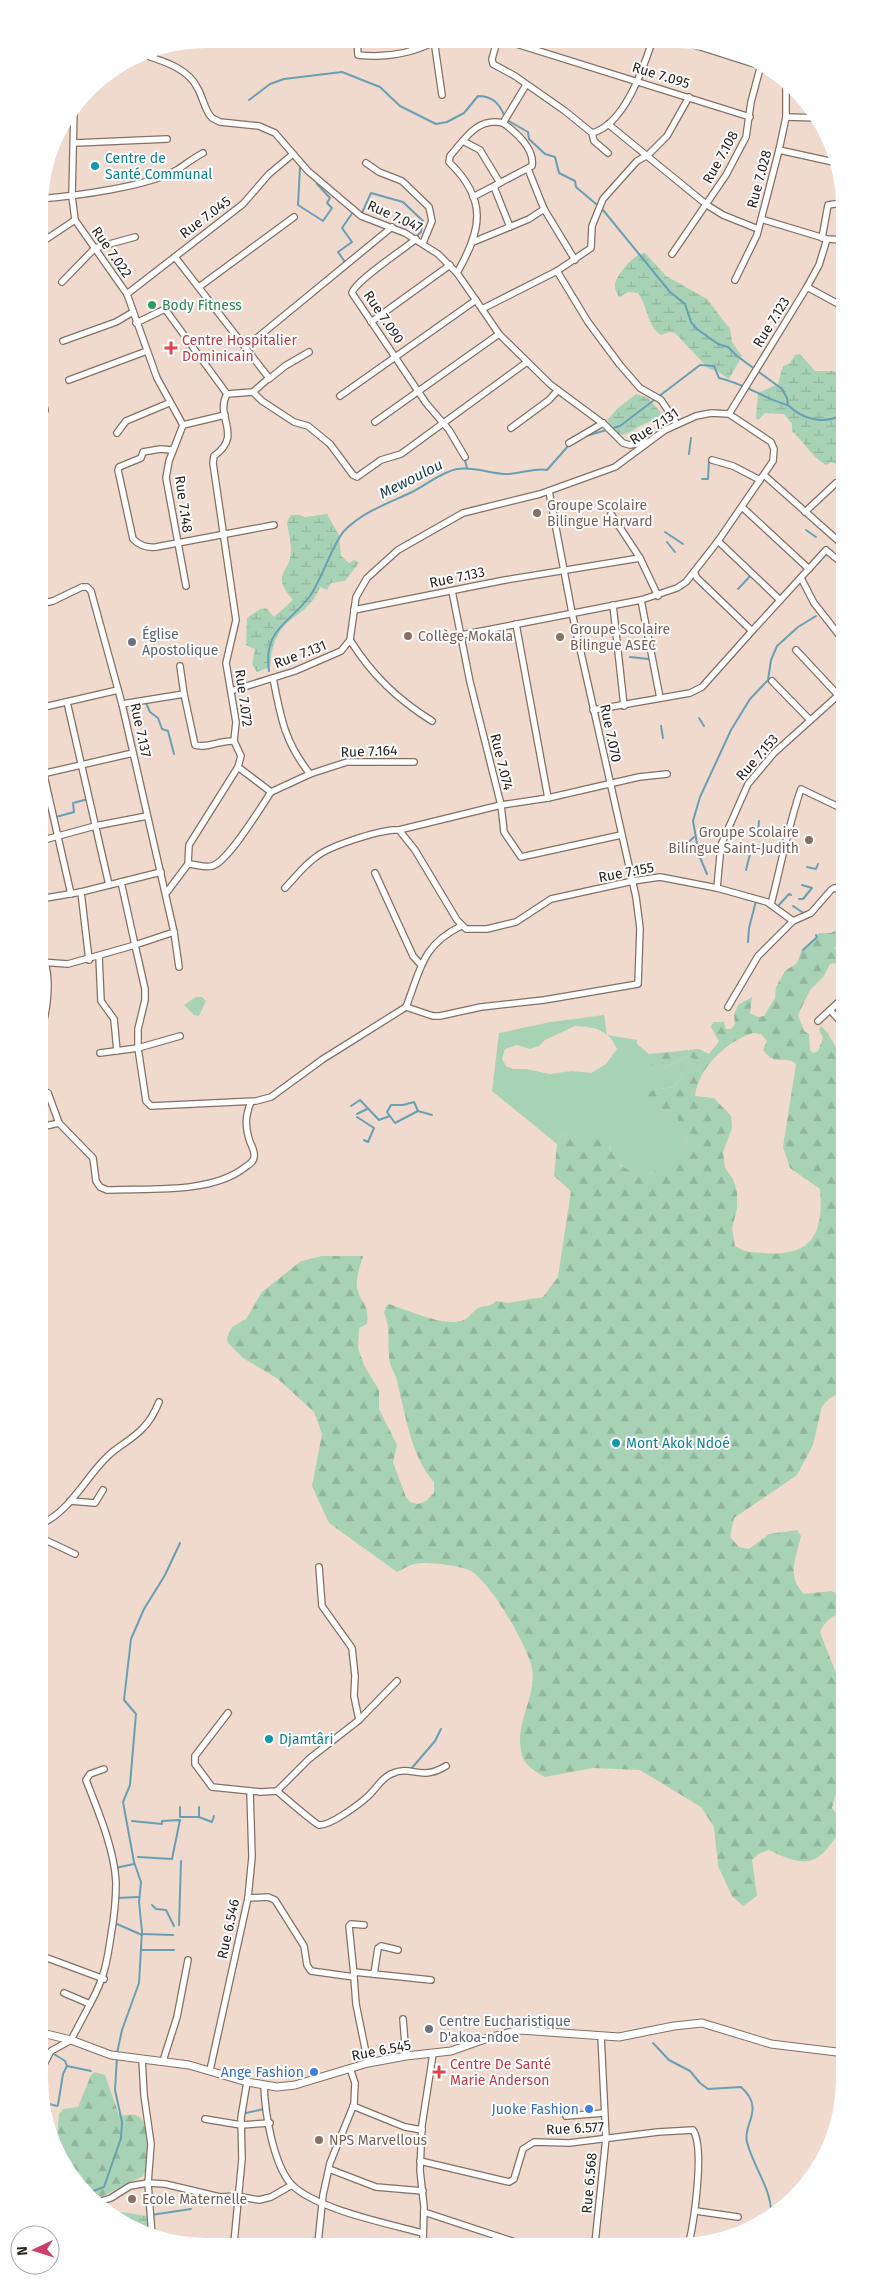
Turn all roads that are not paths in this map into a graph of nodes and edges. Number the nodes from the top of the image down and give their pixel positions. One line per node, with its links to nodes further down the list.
1 (357, 47): 2 (street)
2 (423, 47)
3 (435, 47): 12 (street)
4 (495, 47): 10 (street)
5 (525, 47): 9 (street, Rue 7.095)
6 (650, 47): 9 (street)
7 (150, 58): 27 (street, Rue 7.047)
8 (759, 70): 14 (street, Rue 7.108)
9 (639, 81): 13 (street, Rue 7.095); 19 (street)
10 (526, 84): 18 (street); 20 (street)
11 (786, 90): 15 (street, Rue 7.028)
12 (442, 95)
13 (689, 97): 14 (street, Rue 7.095); 28 (street)
14 (750, 117): 37 (street, Rue 7.108)
15 (786, 117): 17 (street); 24 (street, Rue 7.028)
16 (74, 118): 23 (street, Rue 7.022)
17 (810, 118)
18 (503, 123): 22 (street); 31 (street)
19 (608, 124): 20 (street); 28 (street)
20 (592, 133): 26 (street)
21 (167, 139): 23 (street)
22 (463, 141): 32 (street); 34 (street)
23 (75, 143): 33 (street, Rue 7.022)
24 (779, 150): 29 (street); 40 (street, Rue 7.028)
25 (203, 153): 33 (street)
26 (608, 153)
27 (293, 154): 42 (street, Rue 7.047); 54 (street, Rue 7.045)
28 (648, 155): 37 (street); 55 (street)
29 (830, 161)
30 (366, 163): 51 (street)
31 (528, 169): 32 (street); 38 (street)
32 (500, 182): 34 (street); 43 (street)
33 (72, 196): 35 (street); 41 (street, Rue 7.022)
34 (473, 197): 50 (street)
35 (48, 198)
36 (836, 204): 48 (street, Rue 7.123)
37 (706, 205): 44 (street); 53 (street, Rue 7.108)
38 (544, 210): 43 (street); 55 (street)
39 (294, 218): 61 (street)
40 (761, 219): 44 (street, Rue 7.028); 48 (street)
41 (75, 220): 45 (street); 52 (street, Rue 7.022)
42 (392, 227): 47 (street, Rue 7.047); 72 (street)
43 (510, 227): 50 (street)
44 (758, 229): 59 (street, Rue 7.028)
45 (48, 238)
46 (135, 238): 52 (street)
47 (416, 239): 51 (street, Rue 7.047); 68 (street, Rue 7.090)
48 (825, 239): 49 (street); 62 (street, Rue 7.123)
49 (836, 240)
50 (473, 242): 58 (street)
51 (423, 243): 56 (street, Rue 7.047)
52 (95, 248): 60 (street); 63 (street, Rue 7.022)
53 (672, 254)
54 (175, 257): 61 (street); 63 (street, Rue 7.045)
55 (576, 260): 57 (street)
56 (450, 265): 58 (street, Rue 7.047); 68 (street)
57 (557, 271): 66 (street); 90 (street)
58 (457, 273): 64 (street, Rue 7.047)
59 (735, 280)
60 (62, 282)
61 (199, 287): 72 (street)
62 (808, 287): 65 (street); 85 (street, Rue 7.123)
63 (127, 294): 67 (street, Rue 7.022)
64 (476, 300): 66 (street, Rue 7.047); 75 (street)
65 (836, 303)
66 (482, 309): 70 (street, Rue 7.047)
67 (132, 312): 69 (street, Rue 7.022); 71 (street)
68 (371, 322): 75 (street, Rue 7.090)
69 (136, 323): 73 (street, Rue 7.022); 82 (street)
70 (499, 334): 76 (street, Rue 7.047); 81 (street)
71 (63, 341)
72 (246, 348): 77 (street)
73 (147, 351): 78 (street); 84 (street, Rue 7.022)
74 (309, 352): 77 (street)
75 (395, 356): 81 (street, Rue 7.090); 83 (street)
76 (527, 362): 79 (street, Rue 7.047); 89 (street)
77 (269, 379): 80 (street)
78 (69, 380)
79 (558, 390): 88 (street, Rue 7.047); 92 (street)
80 (254, 392): 82 (street); 89 (street)
81 (419, 392): 87 (street); 89 (street, Rue 7.090)
82 (227, 394): 86 (street, Rue 7.072)
83 (340, 396)
84 (169, 403): 91 (street); 93 (street)
85 (729, 414): 90 (street, Rue 7.131); 99 (street)
86 (225, 415): 91 (street); 106 (street, Rue 7.072)
87 (375, 422)
88 (603, 423): 94 (street, Rue 7.047); 95 (street)
89 (443, 424): 97 (street, Rue 7.090)
90 (677, 424): 94 (street, Rue 7.131)
91 (183, 425): 96 (street, Rue 7.148)
92 (512, 428)
93 (117, 433)
94 (649, 441): 101 (street, Rue 7.131)
95 (569, 443)
96 (173, 450): 109 (street, Rue 7.148); 109 (street)
97 (465, 457)
98 (712, 460): 99 (street)
99 (762, 477): 102 (street); 103 (street)
100 (836, 483): 103 (street)
101 (549, 491): 112 (street, Rue 7.070); 123 (street, Rue 7.131)
102 (742, 507): 108 (street); 113 (street)
103 (805, 512): 107 (street)
104 (611, 514): 110 (street)
105 (274, 525): 106 (street)
106 (222, 535): 109 (street); 136 (street, Rue 7.072)
107 (836, 540)
108 (718, 541): 114 (street); 120 (street)
109 (176, 542): 116 (street, Rue 7.148)
110 (640, 558): 112 (street, Rue 7.133); 118 (street)
111 (836, 558): 113 (street)
112 (565, 569): 117 (street, Rue 7.133); 124 (street, Rue 7.070)
113 (808, 569): 115 (street)
114 (694, 572): 118 (street); 126 (street)
115 (800, 578): 120 (street); 127 (street)
116 (186, 586)
117 (452, 592): 123 (street, Rue 7.133); 128 (street, Rue 7.074)
118 (658, 596): 119 (street)
119 (641, 600): 122 (street); 139 (street)
120 (780, 600): 126 (street)
121 (48, 602): 134 (street, Rue 7.137)
122 (613, 605): 124 (street); 143 (street)
123 (354, 610): 129 (street, Rue 7.131)
124 (572, 613): 125 (street); 144 (street, Rue 7.070)
125 (516, 624): 128 (street); 158 (street)
126 (752, 631): 139 (street)
127 (836, 631)
128 (461, 635): 159 (street, Rue 7.074)
129 (350, 640): 132 (street, Rue 7.131); 146 (street)
130 (796, 650): 135 (street)
131 (180, 666): 137 (street)
132 (273, 678): 136 (street, Rue 7.131); 153 (street)
133 (772, 681): 145 (street)
134 (118, 690): 140 (street); 141 (street, Rue 7.137)
135 (836, 690)
136 (232, 691): 147 (street, Rue 7.072)
137 (184, 694): 141 (street); 147 (street, Rue 7.072)
138 (836, 697): 145 (street, Rue 7.153)
139 (660, 698): 143 (street)
140 (67, 702): 142 (street); 150 (street)
141 (122, 704): 148 (street, Rue 7.137)
142 (48, 706)
143 (624, 706): 144 (street)
144 (593, 710): 155 (street, Rue 7.070)
145 (810, 720): 174 (street, Rue 7.153)
146 (432, 721)
147 (234, 741): 151 (street)
148 (133, 753): 150 (street); 161 (street, Rue 7.137)
149 (414, 762): 153 (street, Rue 7.164)
150 (82, 764): 152 (street); 162 (street)
151 (238, 767): 156 (street); 167 (street)
152 (48, 772)
153 (310, 774): 156 (street, Rue 7.164)
154 (667, 774): 155 (street, Rue 7.074)
155 (609, 786): 158 (street, Rue 7.074); 164 (street, Rue 7.070)
156 (271, 792): 167 (street)
157 (48, 797): 165 (street)
158 (548, 798): 159 (street, Rue 7.074)
159 (500, 805): 163 (street); 164 (street)
160 (836, 806): 180 (street)
161 (147, 816): 162 (street); 168 (street, Rue 7.137)
162 (95, 826): 165 (street); 172 (street)
163 (399, 830): 173 (street); 182 (street)
164 (621, 835): 170 (street, Rue 7.070)
165 (58, 836): 166 (street); 178 (street)
166 (48, 839)
167 (188, 864): 177 (street)
168 (162, 872): 171 (street); 177 (street, Rue 7.137)
169 (375, 873): 188 (street)
170 (633, 881): 174 (street, Rue 7.155); 182 (street, Rue 7.155); 191 (street, Rue 7.070)
171 (121, 882): 172 (street); 184 (street)
172 (109, 885): 176 (street)
173 (285, 888)
174 (717, 888): 180 (street, Rue 7.155)
175 (836, 888): 181 (street)
176 (81, 892): 178 (street); 186 (street)
177 (167, 892): 183 (street, Rue 7.137)
178 (71, 894): 179 (street)
179 (48, 898)
180 (771, 904): 181 (street, Rue 7.155)
181 (793, 921): 192 (street)
182 (461, 926): 188 (street)
183 (174, 932): 184 (street); 189 (street, Rue 7.137)
184 (135, 945): 185 (street); 197 (street)
185 (99, 956): 186 (street); 198 (street)
186 (88, 960): 187 (street)
187 (48, 962)
188 (421, 965): 191 (street)
189 (179, 967)
190 (836, 1004): 193 (street)
191 (406, 1007): 201 (street)
192 (728, 1007)
193 (830, 1010): 194 (street); 195 (street)
194 (836, 1016)
195 (818, 1021)
196 (180, 1036): 197 (street)
197 (138, 1048): 198 (street); 201 (street)
198 (116, 1051): 199 (street)
199 (100, 1053)
200 (48, 1093): 202 (street)
201 (251, 1102): 202 (street)
202 (59, 1123): 203 (street)
203 (48, 1125)
204 (159, 1402): 206 (street)
205 (103, 1490): 206 (street)
206 (70, 1501): 207 (street)
207 (48, 1519)
208 (48, 1541): 209 (street)
209 (75, 1554)
210 (319, 1567): 213 (street)
211 (397, 1681): 213 (street)
212 (228, 1713): 216 (street)
213 (359, 1720): 217 (street)
214 (446, 1766): 217 (street)
215 (104, 1769): 225 (street)
216 (250, 1791): 217 (street); 218 (street, Rue 6.546)
217 (277, 1791)
218 (248, 1898): 223 (street); 241 (street, Rue 6.546)
219 (364, 1925): 223 (street)
220 (398, 1950): 224 (street)
221 (48, 1958): 225 (street)
222 (188, 1960): 238 (street)
223 (354, 1974): 224 (street); 239 (street)
224 (374, 1974): 226 (street)
225 (104, 1978): 228 (street)
226 (430, 1980)
227 (64, 1993): 228 (street)
228 (90, 2004): 232 (street)
229 (403, 2019): 235 (street)
230 (48, 2034): 232 (street, Rue 6.545)
231 (601, 2036): 233 (street, Rue 6.545); 234 (street, Rue 6.545); 245 (street, Rue 6.568)
232 (71, 2040): 236 (street); 237 (street, Rue 6.545)
233 (836, 2052)
234 (433, 2054): 235 (street, Rue 6.545); 250 (street)
235 (406, 2056): 239 (street, Rue 6.545)
236 (48, 2057)
237 (142, 2059): 238 (street, Rue 6.545); 254 (street)
238 (163, 2061): 241 (street, Rue 6.545)
239 (368, 2063): 240 (street, Rue 6.545)
240 (350, 2068): 243 (street, Rue 6.545); 244 (street)
241 (210, 2070): 242 (street, Rue 6.545)
242 (247, 2082): 243 (street, Rue 6.545); 249 (street)
243 (264, 2086): 248 (street)
244 (353, 2106): 250 (street); 253 (street)
245 (604, 2113): 246 (street); 251 (street, Rue 6.568)
246 (566, 2116)
247 (205, 2118): 249 (street)
248 (270, 2123): 249 (street); 255 (street)
249 (241, 2125): 257 (street)
250 (422, 2130): 252 (street)
251 (606, 2138): 252 (street, Rue 6.577); 260 (street, Rue 6.577); 270 (street, Rue 6.568)
252 (420, 2161): 256 (street)
253 (329, 2169): 256 (street); 259 (street)
254 (148, 2183): 257 (street); 258 (street); 263 (street)
255 (292, 2185): 257 (street); 259 (street)
256 (423, 2191): 261 (street)
257 (237, 2196): 266 (street)
258 (104, 2200)
259 (322, 2202): 264 (street); 267 (street)
260 (696, 2211): 262 (street); 265 (street)
261 (424, 2212): 264 (street); 269 (street)
262 (738, 2218)
263 (151, 2227)
264 (423, 2233): 268 (street)
265 (690, 2237)
266 (234, 2238)
267 (318, 2238)
268 (423, 2238)
269 (500, 2238)
270 (596, 2238)

